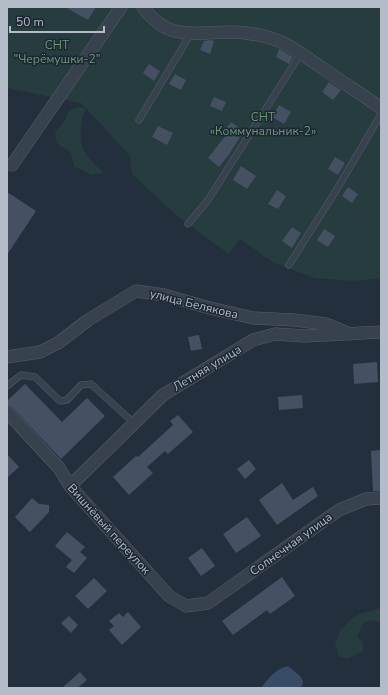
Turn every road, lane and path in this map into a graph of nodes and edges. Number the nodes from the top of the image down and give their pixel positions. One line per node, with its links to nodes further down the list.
1 (121, 7): 8 (street)
2 (143, 7): 3 (street)
3 (190, 35): 4 (street); 7 (lane)
4 (301, 53): 5 (street); 9 (lane)
5 (381, 108)
6 (381, 114): 10 (lane)
7 (139, 120)
8 (12, 165)
9 (188, 224)
10 (289, 265)
11 (381, 332): 12 (street, Летняя улица)
12 (350, 334): 13 (street, улица Белякова); 16 (street, Летняя улица)
13 (7, 357)
14 (7, 386): 16 (lane)
15 (7, 412): 17 (street, Вишнёвый переулок)
16 (134, 423): 17 (street, Летняя улица)
17 (70, 486): 19 (street, Вишнёвый переулок)
18 (381, 498): 19 (street, Солнечная улица)
19 (208, 604)

